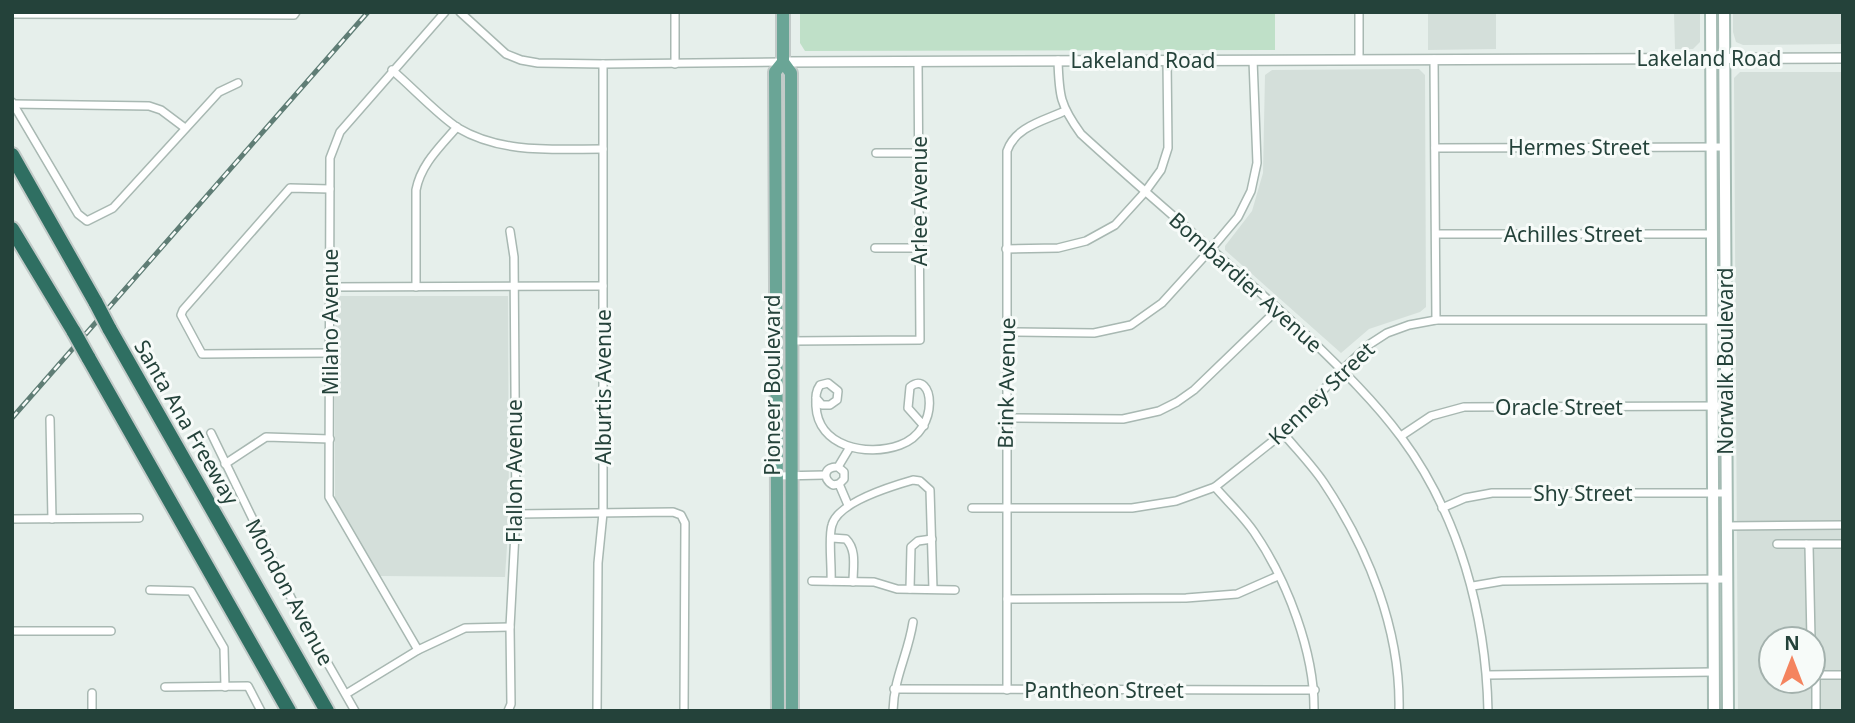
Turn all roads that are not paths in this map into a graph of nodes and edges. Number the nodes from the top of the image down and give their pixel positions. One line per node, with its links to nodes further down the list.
1 (445, 12): 23 (street, Milano Avenue)
2 (460, 12): 21 (street, Lakeland Road)
3 (675, 12): 22 (street)
4 (783, 12): 19 (main road, Pioneer Boulevard)
5 (1359, 12): 12 (street)
6 (1711, 12): 13 (main road, Norwalk Boulevard)
7 (1724, 12): 13 (main road, Norwalk Boulevard)
8 (12, 14): 9 (street)
9 (63, 14): 10 (street)
10 (155, 14): 11 (street)
11 (295, 14)
12 (1359, 58): 15 (street, Lakeland Road); 18 (street, Lakeland Road)
13 (1717, 58): 14 (street, Lakeland Road); 15 (street, Lakeland Road); 29 (main road, Norwalk Boulevard); 30 (main road, Norwalk Boulevard)
14 (1843, 58)
15 (1434, 59): 31 (street)
16 (1058, 60): 17 (street, Lakeland Road); 20 (street, Lakeland Road); 26 (street, Bombardier Avenue)
17 (1167, 60): 18 (street, Lakeland Road); 37 (street)
18 (1253, 60): 45 (street)
19 (783, 62): 20 (street, Lakeland Road); 22 (street, Lakeland Road); 55 (main road, Pioneer Boulevard); 72 (main road, Pioneer Boulevard)
20 (918, 62): 34 (street, Arlee Avenue)
21 (603, 64): 22 (street, Lakeland Road); 32 (street, Alburtis Avenue)
22 (675, 64)
23 (392, 70): 27 (street); 36 (street, Milano Avenue)
24 (238, 83): 28 (street)
25 (13, 103): 28 (street); 28 (street)
26 (1065, 111): 37 (street, Bombardier Avenue); 44 (street, Brink Avenue)
27 (457, 127): 32 (street); 46 (street)
28 (185, 128)
29 (1711, 147): 30 (street, Hermes Street); 31 (street, Hermes Street); 41 (main road, Norwalk Boulevard)
30 (1724, 147): 53 (main road, Norwalk Boulevard)
31 (1434, 148): 40 (street)
32 (603, 149): 48 (street, Alburtis Avenue)
33 (876, 153): 34 (street)
34 (919, 153): 43 (street, Arlee Avenue)
35 (12, 155): 124 (highway, Santa Ana Freeway, bridge)
36 (330, 190): 49 (street, Milano Avenue); 56 (street)
37 (1145, 192): 44 (street); 45 (street, Bombardier Avenue)
38 (12, 229): 123 (highway, bridge)
39 (510, 231): 47 (street, Flallon Avenue)
40 (1436, 234): 41 (street, Achilles Street); 51 (street)
41 (1712, 234): 52 (main road, Norwalk Boulevard)
42 (875, 248): 43 (street)
43 (919, 248): 55 (street, Arlee Avenue)
44 (1006, 249): 54 (street, Brink Avenue)
45 (1211, 249): 50 (street, Bombardier Avenue); 54 (street)
46 (416, 286): 47 (street); 49 (street)
47 (513, 286): 48 (street); 82 (street, Flallon Avenue)
48 (603, 286): 81 (street, Alburtis Avenue)
49 (330, 287): 56 (street, Milano Avenue)
50 (1278, 309): 57 (street, Bombardier Avenue); 61 (street)
51 (1436, 320): 52 (street, Kenney Street); 57 (street, Kenney Street)
52 (1713, 320): 53 (street, Kenney Street); 59 (main road, Norwalk Boulevard)
53 (1726, 320): 60 (main road, Norwalk Boulevard)
54 (1007, 332): 61 (street, Brink Avenue)
55 (792, 341): 72 (main road, Pioneer Boulevard)
56 (330, 353): 67 (street, Milano Avenue)
57 (1342, 369): 65 (street, Kenney Street); 66 (street, Bombardier Avenue)
58 (816, 398): 68 (street)
59 (1712, 407): 60 (street, Oracle Street); 66 (street, Oracle Street); 75 (main road, Norwalk Boulevard)
60 (1725, 407): 76 (main road, Norwalk Boulevard)
61 (1006, 418): 80 (street, Brink Avenue)
62 (50, 419): 85 (street)
63 (924, 426): 63 (street); 68 (street)
64 (211, 433): 69 (street, Mondon Avenue)
65 (1283, 433): 74 (street, Kenney Street); 132 (street)
66 (1401, 436): 78 (street, Bombardier Avenue)
67 (331, 439): 69 (street); 110 (street, Milano Avenue)
68 (850, 447): 70 (street)
69 (225, 464): 119 (street, Mondon Avenue)
70 (838, 467): 71 (street); 73 (street)
71 (825, 475): 72 (street); 73 (street)
72 (785, 476): 128 (main road, Pioneer Boulevard); 129 (main road, Pioneer Boulevard)
73 (839, 484): 77 (street)
74 (1215, 487): 80 (street, Kenney Street); 93 (street)
75 (1713, 493): 76 (street, Shy Street); 78 (street, Shy Street); 94 (main road, Norwalk Boulevard)
76 (1726, 493): 87 (main road, Norwalk Boulevard)
77 (848, 505): 88 (street); 89 (street)
78 (1442, 508): 99 (street, Bombardier Avenue)
79 (972, 509): 80 (street, Kenney Street)
80 (1006, 509): 104 (street, Brink Avenue)
81 (603, 513): 82 (street); 126 (street, Alburtis Avenue); 127 (street)
82 (516, 514): 107 (street, Flallon Avenue)
83 (139, 518): 85 (street)
84 (12, 519): 85 (street)
85 (52, 519)
86 (1843, 525): 87 (street)
87 (1726, 526): 95 (main road, Norwalk Boulevard)
88 (832, 538): 97 (street); 98 (street)
89 (932, 539): 100 (street); 101 (street)
90 (1777, 544): 91 (street)
91 (1806, 544): 92 (street); 106 (street)
92 (1843, 544)
93 (1278, 576): 104 (street); 117 (street)
94 (1713, 579): 95 (street); 99 (street); 111 (main road, Norwalk Boulevard)
95 (1727, 579): 135 (main road, Norwalk Boulevard)
96 (812, 581): 97 (street)
97 (831, 581): 98 (street)
98 (853, 582): 100 (street)
99 (1473, 586): 112 (street, Bombardier Avenue)
100 (910, 589): 101 (street)
101 (933, 589): 103 (street)
102 (150, 590): 114 (street)
103 (955, 590)
104 (1007, 599): 116 (street, Brink Avenue)
105 (913, 622): 115 (street)
106 (1811, 625)
107 (510, 626): 110 (street); 120 (street, Flallon Avenue)
108 (12, 631): 109 (street)
109 (111, 631)
110 (418, 650): 119 (street)
111 (1713, 672): 112 (street); 134 (main road, Norwalk Boulevard)
112 (1488, 675): 133 (street, Bombardier Avenue)
113 (165, 687): 114 (street)
114 (225, 687): 122 (street)
115 (894, 689): 116 (street, Pantheon Street); 130 (street)
116 (1007, 690): 117 (street, Pantheon Street)
117 (1315, 690): 131 (street)
118 (92, 693): 121 (street)
119 (346, 694): 125 (street, Mondon Avenue)
120 (509, 710)
121 (92, 711)
122 (261, 711)
123 (289, 711)
124 (327, 711)
125 (355, 711)
126 (597, 711)
127 (684, 711)
128 (778, 711)
129 (792, 711)
130 (894, 711)
131 (1314, 711)
132 (1399, 711)
133 (1488, 711)
134 (1714, 711)
135 (1728, 711)

